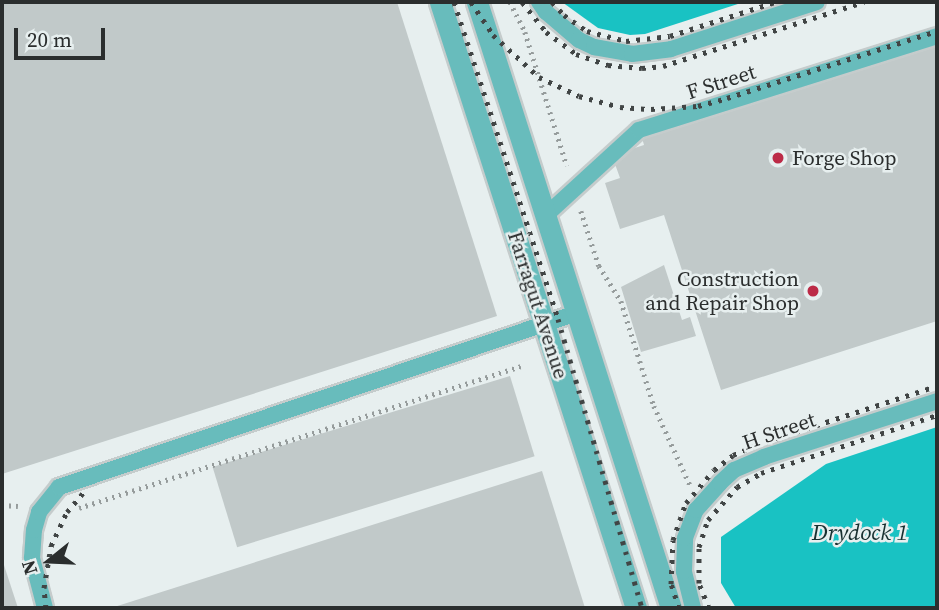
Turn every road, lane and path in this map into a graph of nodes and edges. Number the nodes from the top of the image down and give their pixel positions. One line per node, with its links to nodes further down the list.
1 (440, 2): 10 (street, Farragut Avenue)
2 (477, 2): 8 (street, Farragut Avenue)
3 (510, 2): 7 (path)
4 (539, 2): 5 (lane)
5 (817, 2)
6 (937, 36): 7 (lane, F Street)
7 (575, 189): 8 (lane, F Street); 14 (path)
8 (545, 216): 9 (street, Farragut Avenue)
9 (577, 313): 10 (lane); 16 (street, Farragut Avenue)
10 (544, 324): 15 (lane); 18 (street, Farragut Avenue)
11 (522, 366): 15 (path)
12 (937, 401): 14 (lane, H Street)
13 (2, 505): 15 (path)
14 (699, 505): 16 (lane, H Street)
15 (43, 507): 17 (lane)
16 (684, 605)
17 (45, 608)
18 (636, 608)

